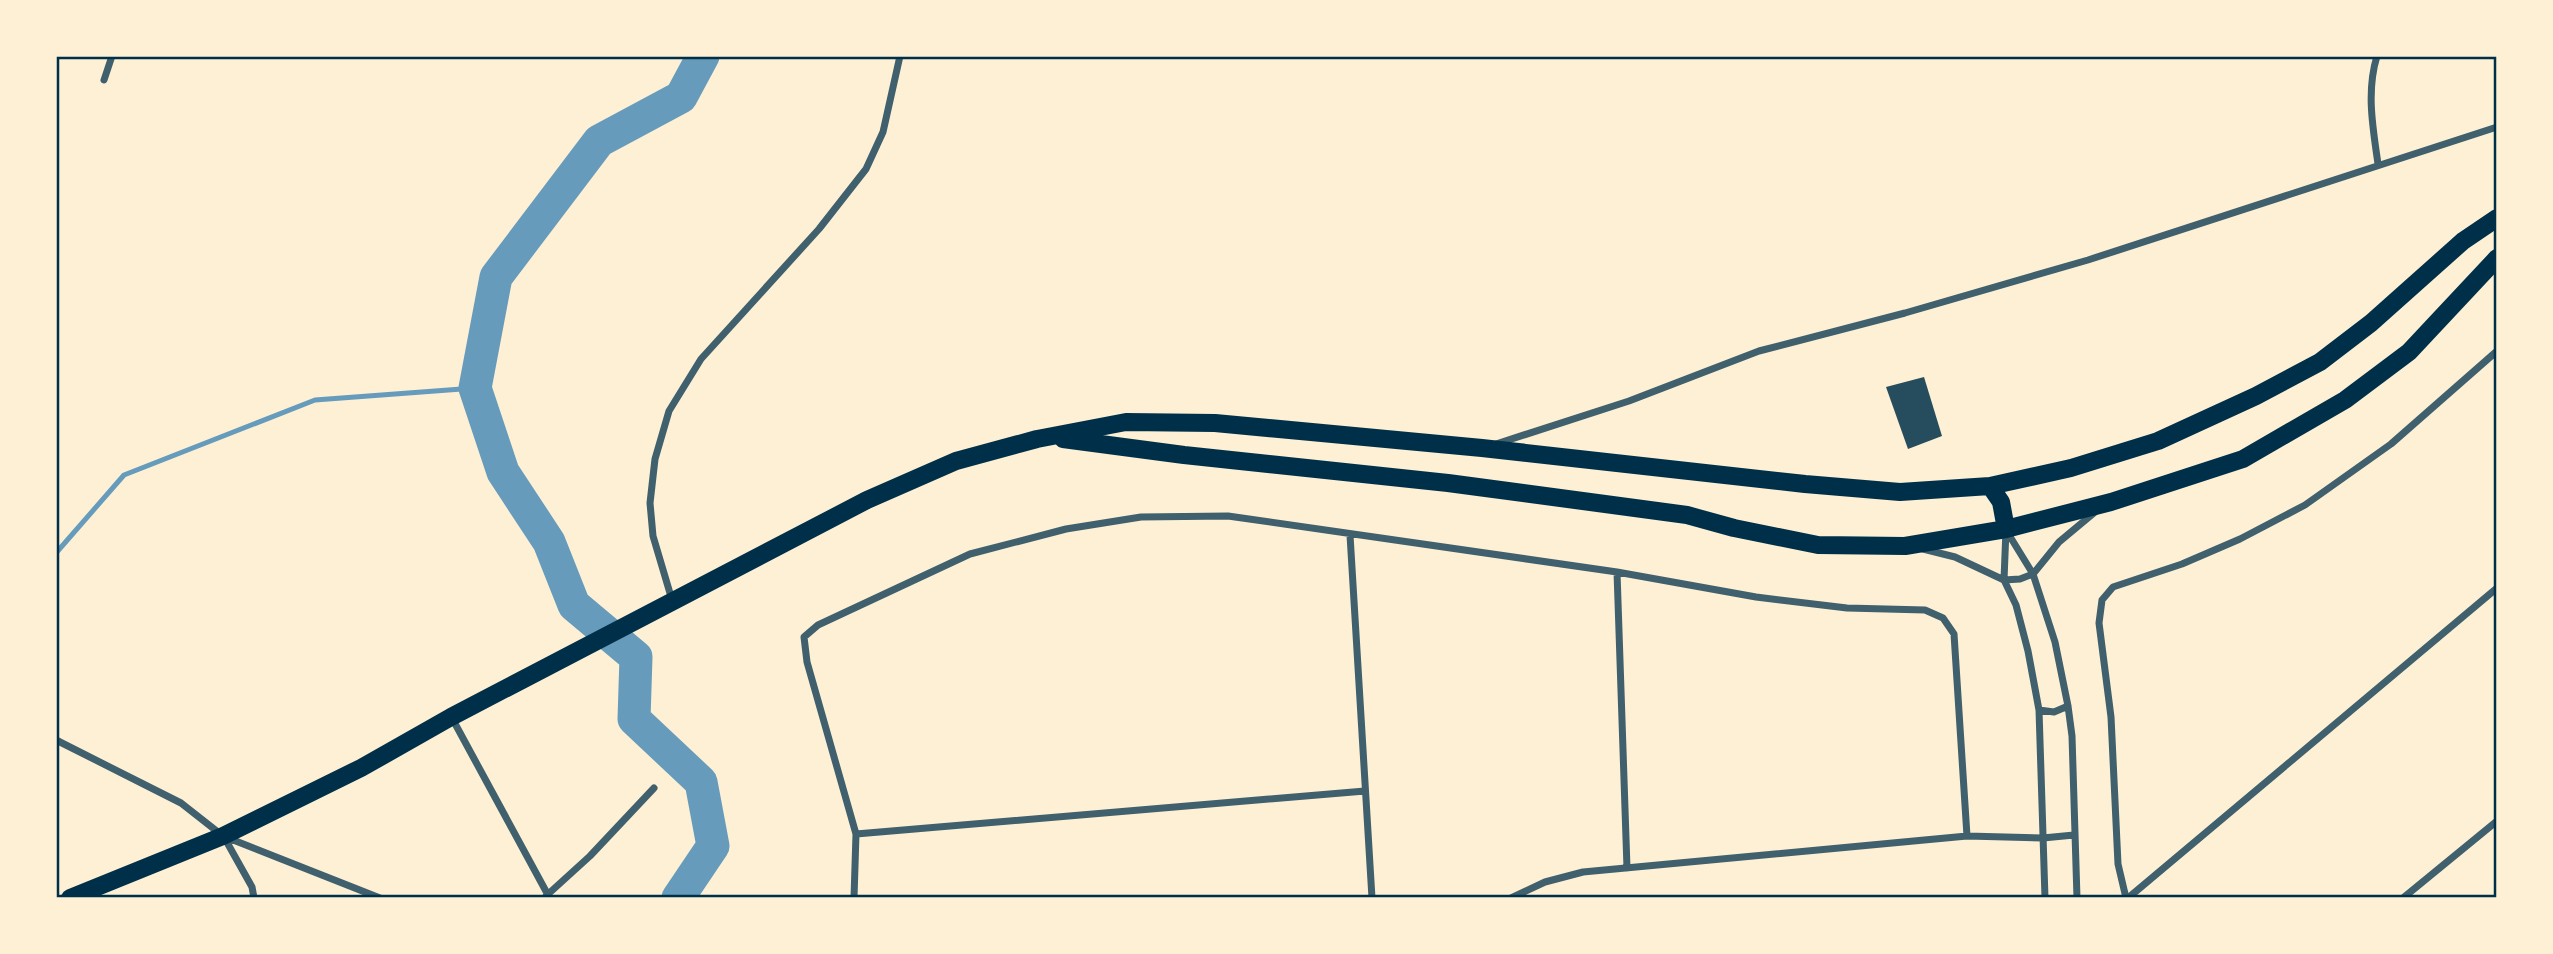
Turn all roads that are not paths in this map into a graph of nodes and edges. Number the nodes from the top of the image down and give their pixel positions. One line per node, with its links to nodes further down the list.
1 (112, 56): 4 (street)
2 (900, 56): 21 (street)
3 (2377, 56): 6 (street)
4 (104, 80)
5 (2497, 127): 6 (street)
6 (2378, 164): 11 (street)
7 (2497, 219): 12 (highway)
8 (2497, 258): 13 (highway)
9 (2497, 351): 45 (street)
10 (1049, 438): 11 (highway); 16 (highway); 21 (highway)
11 (1482, 448): 12 (highway)
12 (1990, 486): 14 (highway)
13 (2111, 502): 14 (highway); 18 (street)
14 (2006, 529): 16 (highway); 18 (street); 19 (street)
15 (1350, 535): 17 (street); 27 (street); 29 (street)
16 (1905, 546): 19 (street)
17 (1617, 572): 32 (street); 34 (street)
18 (2033, 573): 19 (street); 22 (street)
19 (2004, 580): 23 (street)
20 (2497, 588): 45 (street)
21 (672, 601): 24 (highway)
22 (2068, 706): 23 (street); 30 (street)
23 (2039, 710): 33 (street)
24 (451, 717): 31 (highway); 36 (street)
25 (56, 740): 31 (street)
26 (654, 788): 36 (street)
27 (1365, 791): 29 (street); 41 (street)
28 (2497, 821): 35 (street)
29 (856, 834): 40 (street)
30 (2074, 835): 33 (street); 44 (street)
31 (223, 836): 37 (highway); 38 (street); 39 (street)
32 (1967, 836): 33 (street); 34 (street)
33 (2043, 838): 43 (street)
34 (1627, 868): 42 (street)
35 (2409, 896)
36 (546, 897)
37 (70, 898)
38 (254, 898)
39 (380, 898)
40 (854, 898)
41 (1372, 898)
42 (1511, 898)
43 (2045, 898)
44 (2077, 898)
45 (2127, 898)

